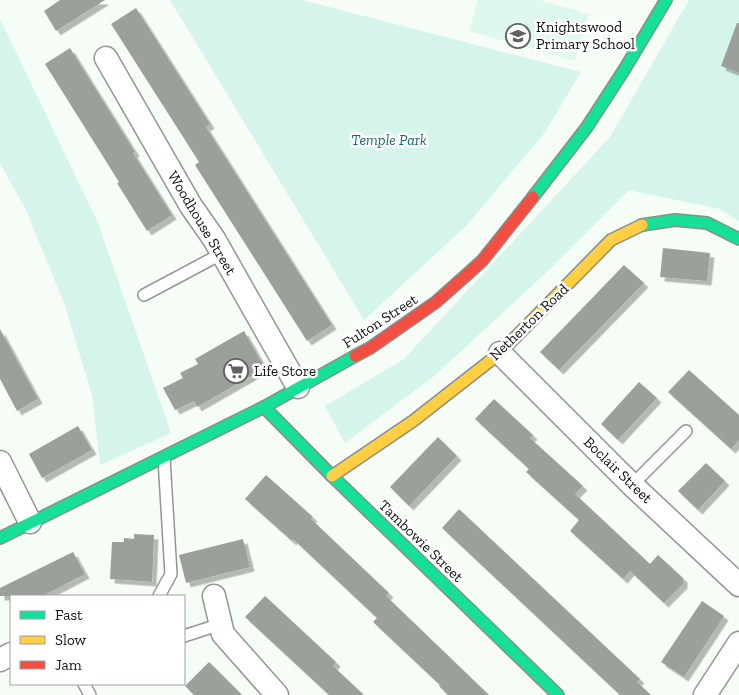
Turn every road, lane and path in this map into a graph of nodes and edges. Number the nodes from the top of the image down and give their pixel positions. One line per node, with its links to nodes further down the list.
1 (666, 0): 7 (street, Fulton Street)
2 (106, 58): 4 (street, Woodhouse Street)
3 (739, 239): 6 (street, Netherton Road)
4 (221, 254): 5 (lane); 7 (street, Woodhouse Street)
5 (144, 294)
6 (500, 353): 12 (street, Netherton Road); 13 (street, Boclair Street)
7 (298, 387): 8 (street, Fulton Street)
8 (264, 407): 10 (street, Fulton Street); 12 (street, Tambowie Street)
9 (686, 431): 13 (lane)
10 (163, 456): 14 (street, Fulton Street); 17 (lane)
11 (0, 462): 14 (street)
12 (332, 476): 23 (street, Tambowie Street)
13 (632, 485): 16 (street, Boclair Street)
14 (30, 522): 15 (street, Fulton Street)
15 (0, 538)
16 (739, 585)
17 (160, 595)
18 (214, 596): 19 (street)
19 (221, 624): 20 (lane); 22 (street)
20 (185, 636)
21 (739, 643): 24 (street)
22 (277, 695)
23 (558, 695)
24 (705, 695)

